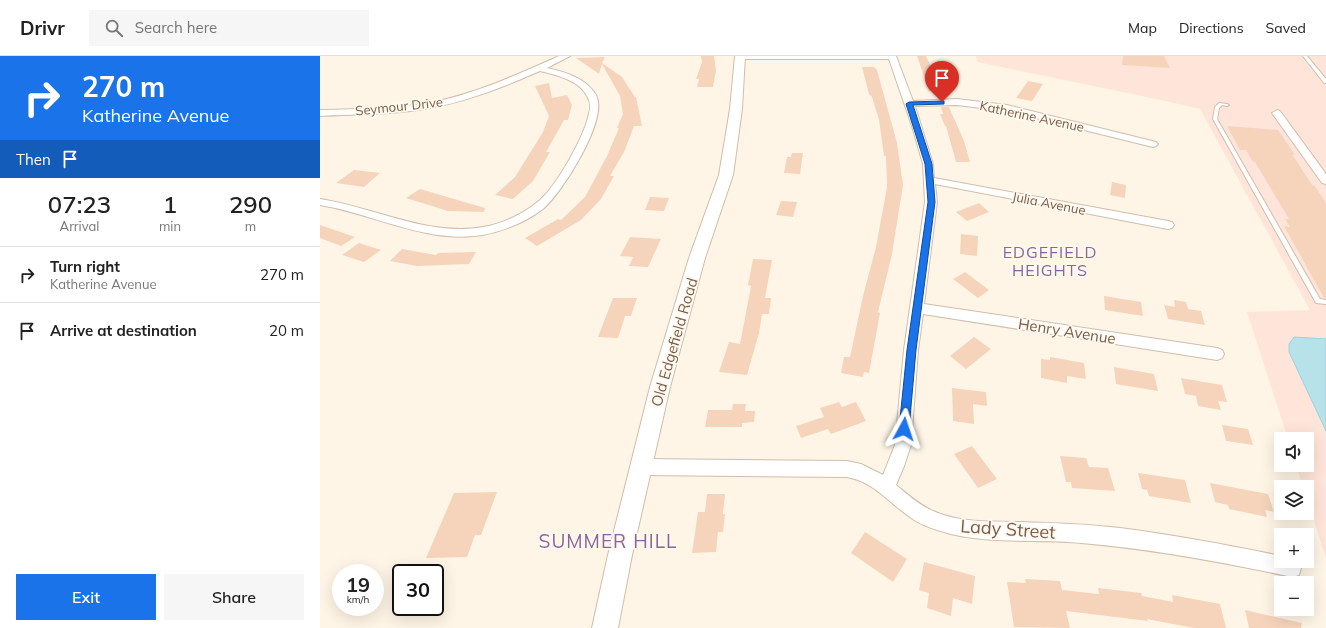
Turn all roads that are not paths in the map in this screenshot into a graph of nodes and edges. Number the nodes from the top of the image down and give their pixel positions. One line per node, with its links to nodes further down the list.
1 (566, 56): 5 (street, Seymour Drive)
2 (740, 56): 4 (street); 19 (street, Old Edgefield Road)
3 (1304, 56): 6 (lane)
4 (892, 57): 7 (street)
5 (540, 68): 9 (street, Seymour Drive); 14 (street)
6 (1326, 82)
7 (909, 104): 11 (street, Katherine Avenue); 12 (street)
8 (1227, 105): 16 (lane)
9 (320, 113)
10 (1277, 113): 13 (street)
11 (1153, 144)
12 (930, 180): 15 (street, Julia Avenue); 17 (street)
13 (1326, 181)
14 (320, 202)
15 (1168, 225)
16 (1326, 302)
17 (917, 308): 18 (street, Henry Avenue); 20 (street)
18 (1217, 354)
19 (641, 467): 20 (street, Lady Street); 22 (street, Old Edgefield Road)
20 (886, 486): 21 (street, Lady Street)
21 (1274, 564)
22 (605, 628)

